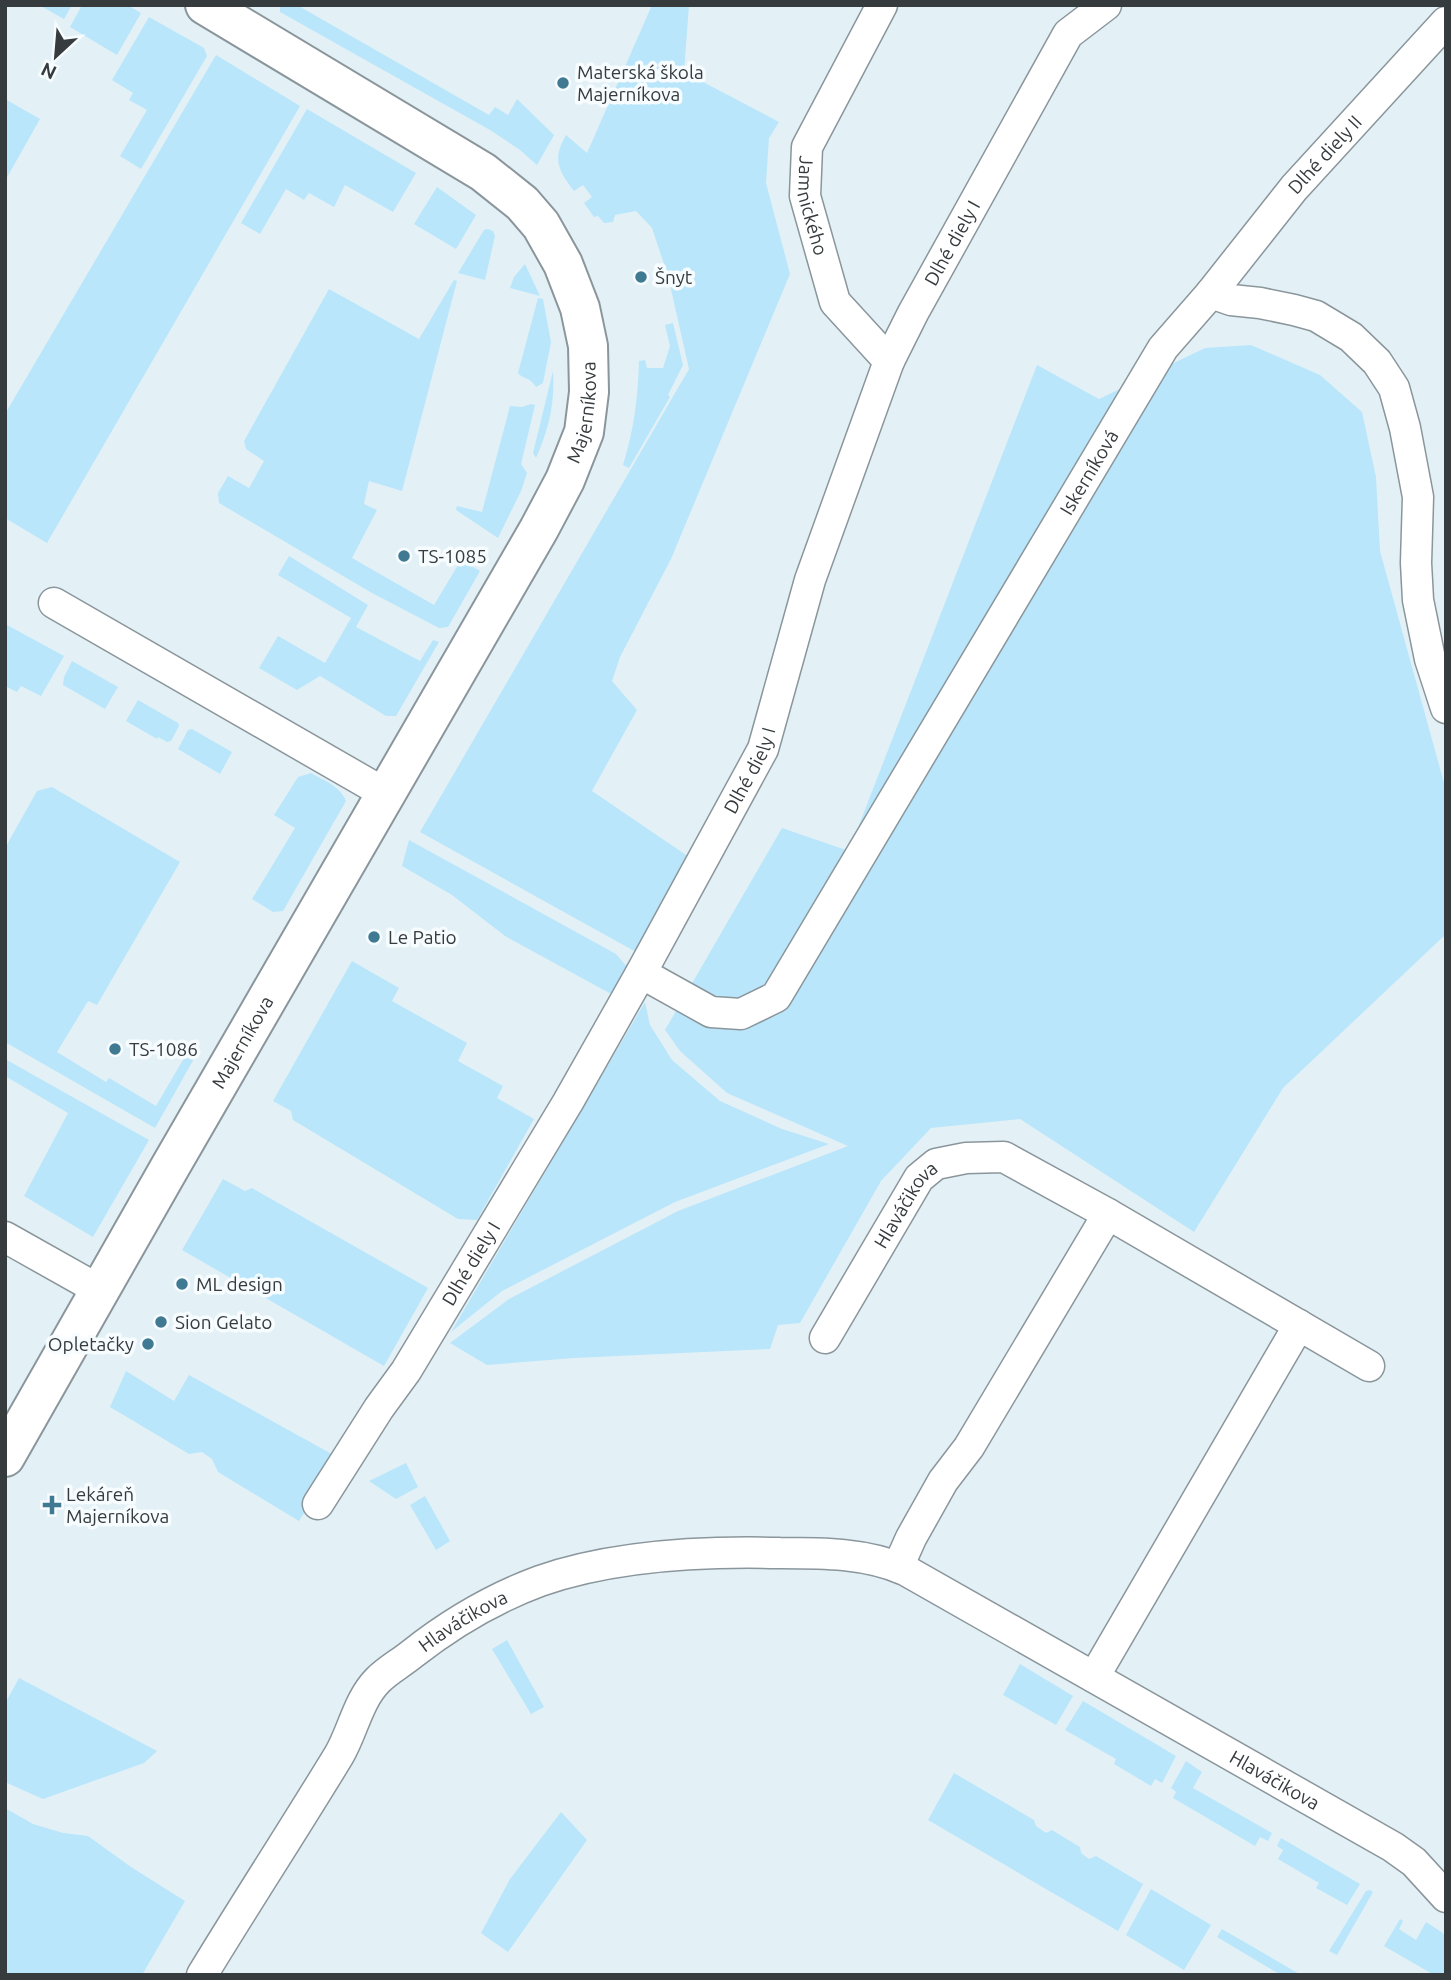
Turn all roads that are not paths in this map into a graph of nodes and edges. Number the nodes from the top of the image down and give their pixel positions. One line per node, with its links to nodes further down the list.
1 (205, 5): 9 (street, Majerníkova)
2 (882, 5): 6 (street, Jamnického)
3 (1106, 5): 6 (street, Dlhé diely I)
4 (1446, 22): 5 (street, Dlhé diely II)
5 (1211, 293): 8 (street); 10 (street, Iskerníková)
6 (889, 361): 10 (street, Dlhé diely I)
7 (54, 603): 9 (street)
8 (1446, 709)
9 (386, 794): 13 (street, Majerníkova)
10 (641, 974): 18 (street, Dlhé diely I)
11 (1108, 1214): 14 (street, Hlaváčikova); 15 (street, Hlaváčikova); 19 (street)
12 (5, 1237): 13 (street)
13 (101, 1291): 17 (street, Majerníkova)
14 (1299, 1325): 16 (street, Hlaváčikova); 20 (street)
15 (825, 1338)
16 (1369, 1366)
17 (5, 1457)
18 (318, 1504)
19 (898, 1567): 20 (street, Hlaváčikova); 22 (street, Hlaváčikova)
20 (1094, 1677): 21 (street, Hlaváčikova)
21 (1446, 1896)
22 (202, 1975)

